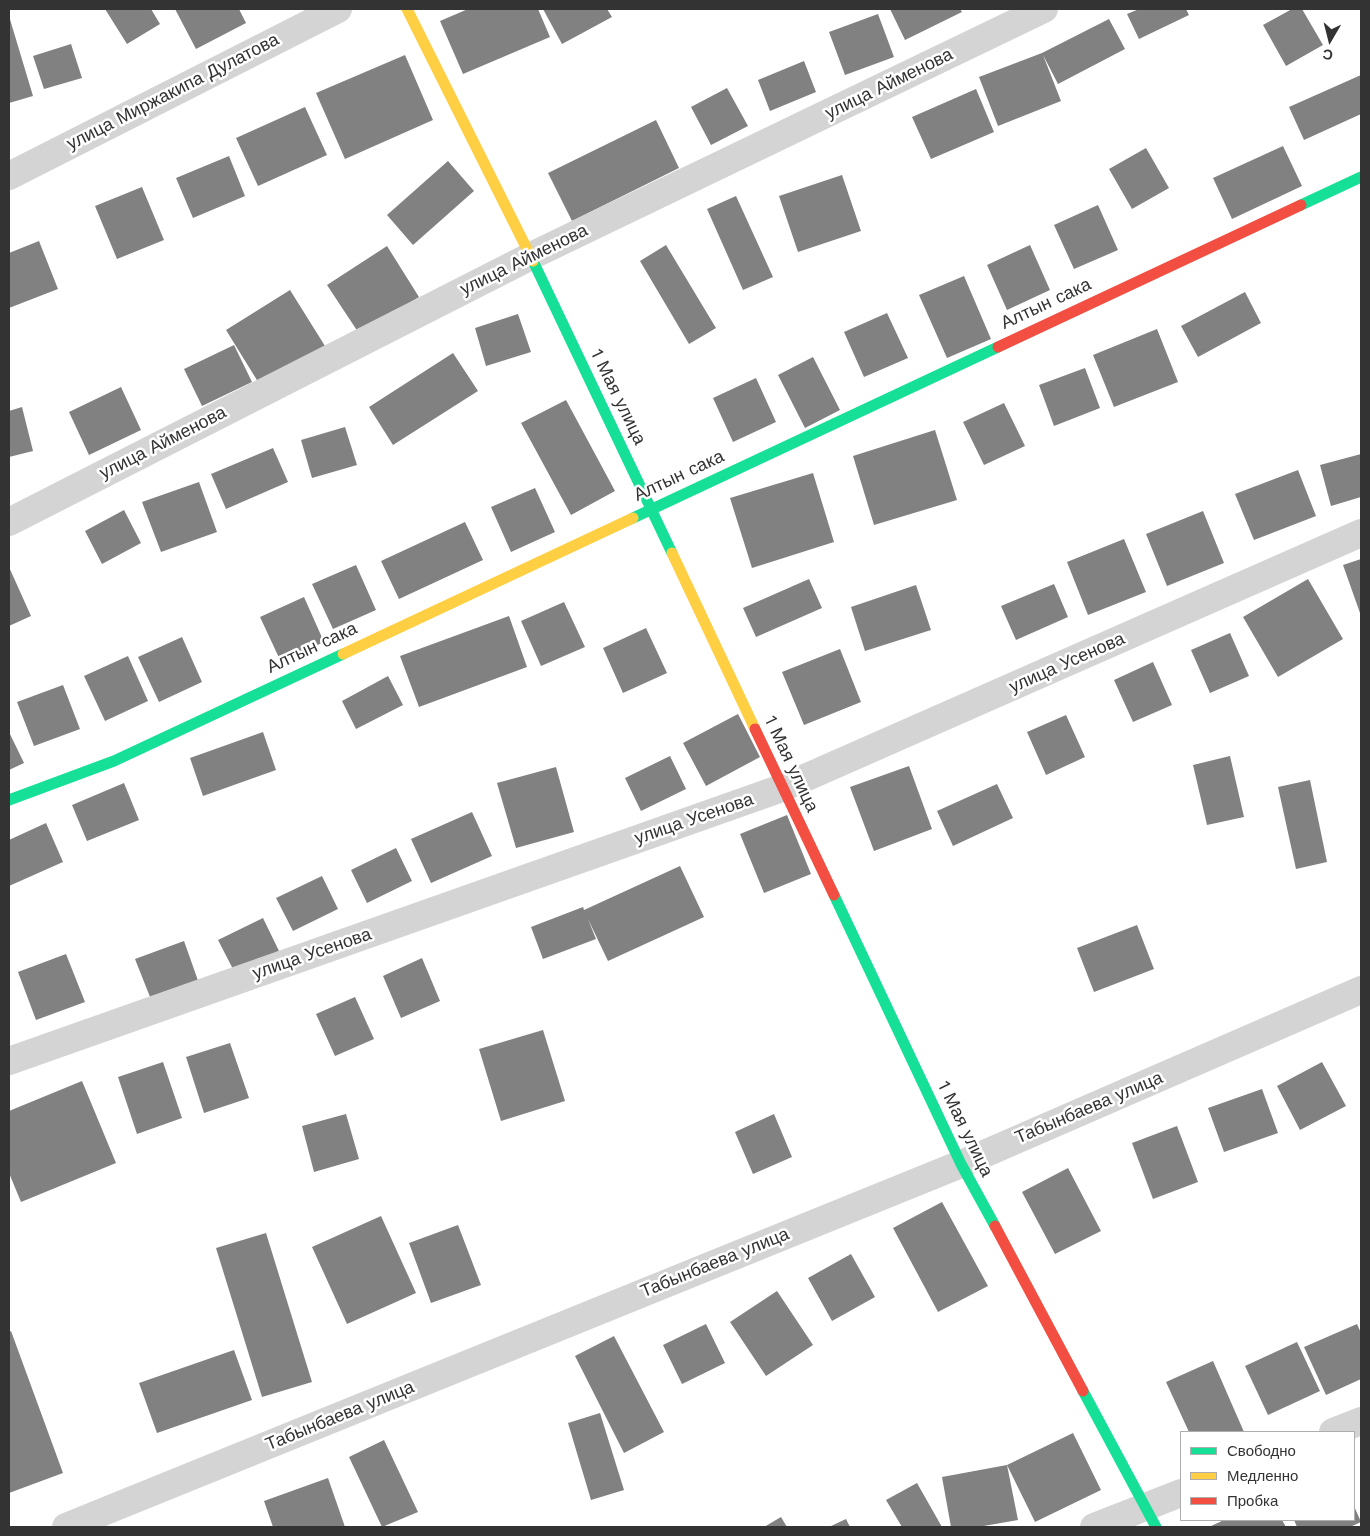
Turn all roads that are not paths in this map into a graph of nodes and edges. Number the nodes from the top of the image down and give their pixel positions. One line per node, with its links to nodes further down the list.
1 (338, 9): 4 (street, улица Миржакипа Дулатова)
2 (407, 9): 6 (street, 1 Мая улица)
3 (1044, 9): 6 (street, улица Айменова)
4 (9, 176)
5 (1361, 176): 7 (street, Алтын сака)
6 (531, 256): 7 (street, 1 Мая улица); 8 (street, улица Айменова)
7 (652, 508): 10 (street, 1 Мая улица); 11 (street, Алтын сака)
8 (9, 522)
9 (1361, 533): 10 (street, улица Усенова)
10 (782, 788): 13 (street, улица Усенова); 14 (street, 1 Мая улица)
11 (9, 800)
12 (1361, 990): 14 (street, Табынбаева улица)
13 (9, 1061)
14 (961, 1164): 18 (street, 1 Мая улица); 19 (street, Табынбаева улица)
15 (1361, 1421): 16 (street)
16 (1336, 1431)
17 (1180, 1494): 18 (street)
18 (1151, 1517): 20 (street)
19 (66, 1527)
20 (1094, 1527)

